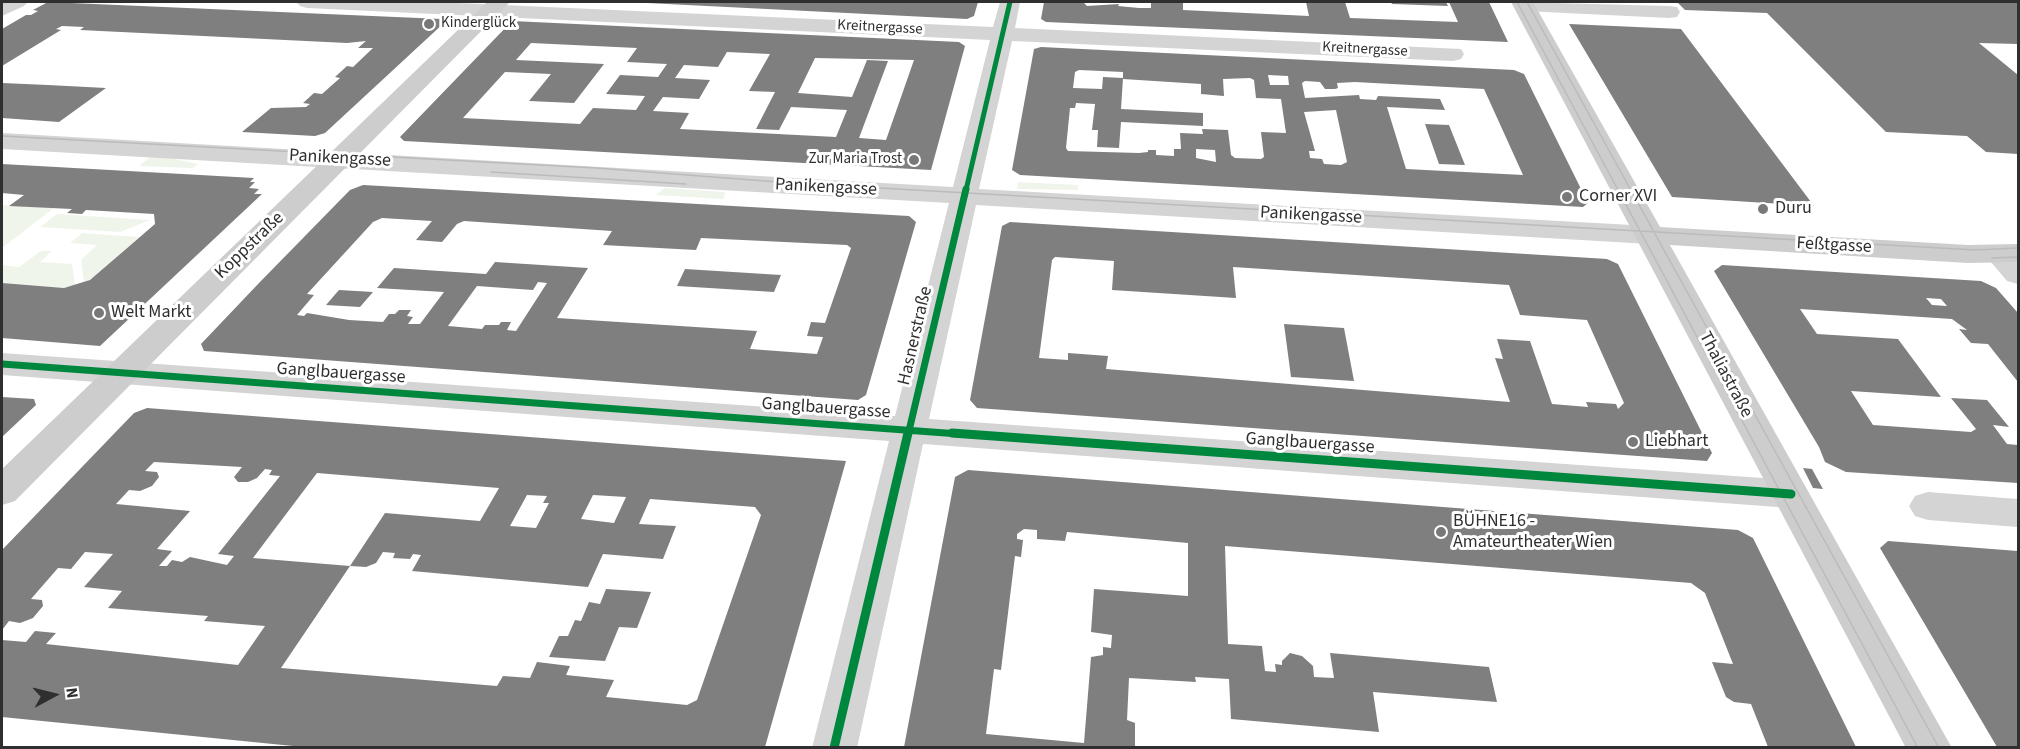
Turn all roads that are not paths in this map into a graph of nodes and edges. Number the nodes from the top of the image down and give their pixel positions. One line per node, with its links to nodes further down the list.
1 (17, 2): 6 (street)
2 (307, 2): 5 (street, Kreitnergasse)
3 (1010, 2): 8 (street, Hasnerstraße)
4 (1523, 3): 7 (street); 13 (main road, Thaliastraße)
5 (495, 6): 8 (street, Kreitnergasse); 11 (main road, Koppstraße)
6 (2, 10)
7 (1669, 12)
8 (1003, 33): 9 (street, Kreitnergasse); 12 (street, Hasnerstraße)
9 (1453, 54)
10 (2, 141): 11 (street, Panikengasse)
11 (337, 159): 12 (street, Panikengasse); 16 (main road, Koppstraße)
12 (964, 197): 13 (street, Panikengasse); 17 (street, Hasnerstraße)
13 (1650, 235): 14 (main road, Feßtgasse); 19 (main road, Thaliastraße)
14 (2012, 261)
15 (2, 364): 16 (street, Ganglbauergasse)
16 (120, 373): 17 (street, Ganglbauergasse); 18 (main road, Koppstraße)
17 (909, 430): 19 (street, Ganglbauergasse); 22 (street, Hasnerstraße)
18 (2, 491)
19 (1791, 494): 23 (main road, Thaliastraße)
20 (1928, 506): 21 (street)
21 (2019, 513)
22 (834, 747)
23 (1930, 747)

